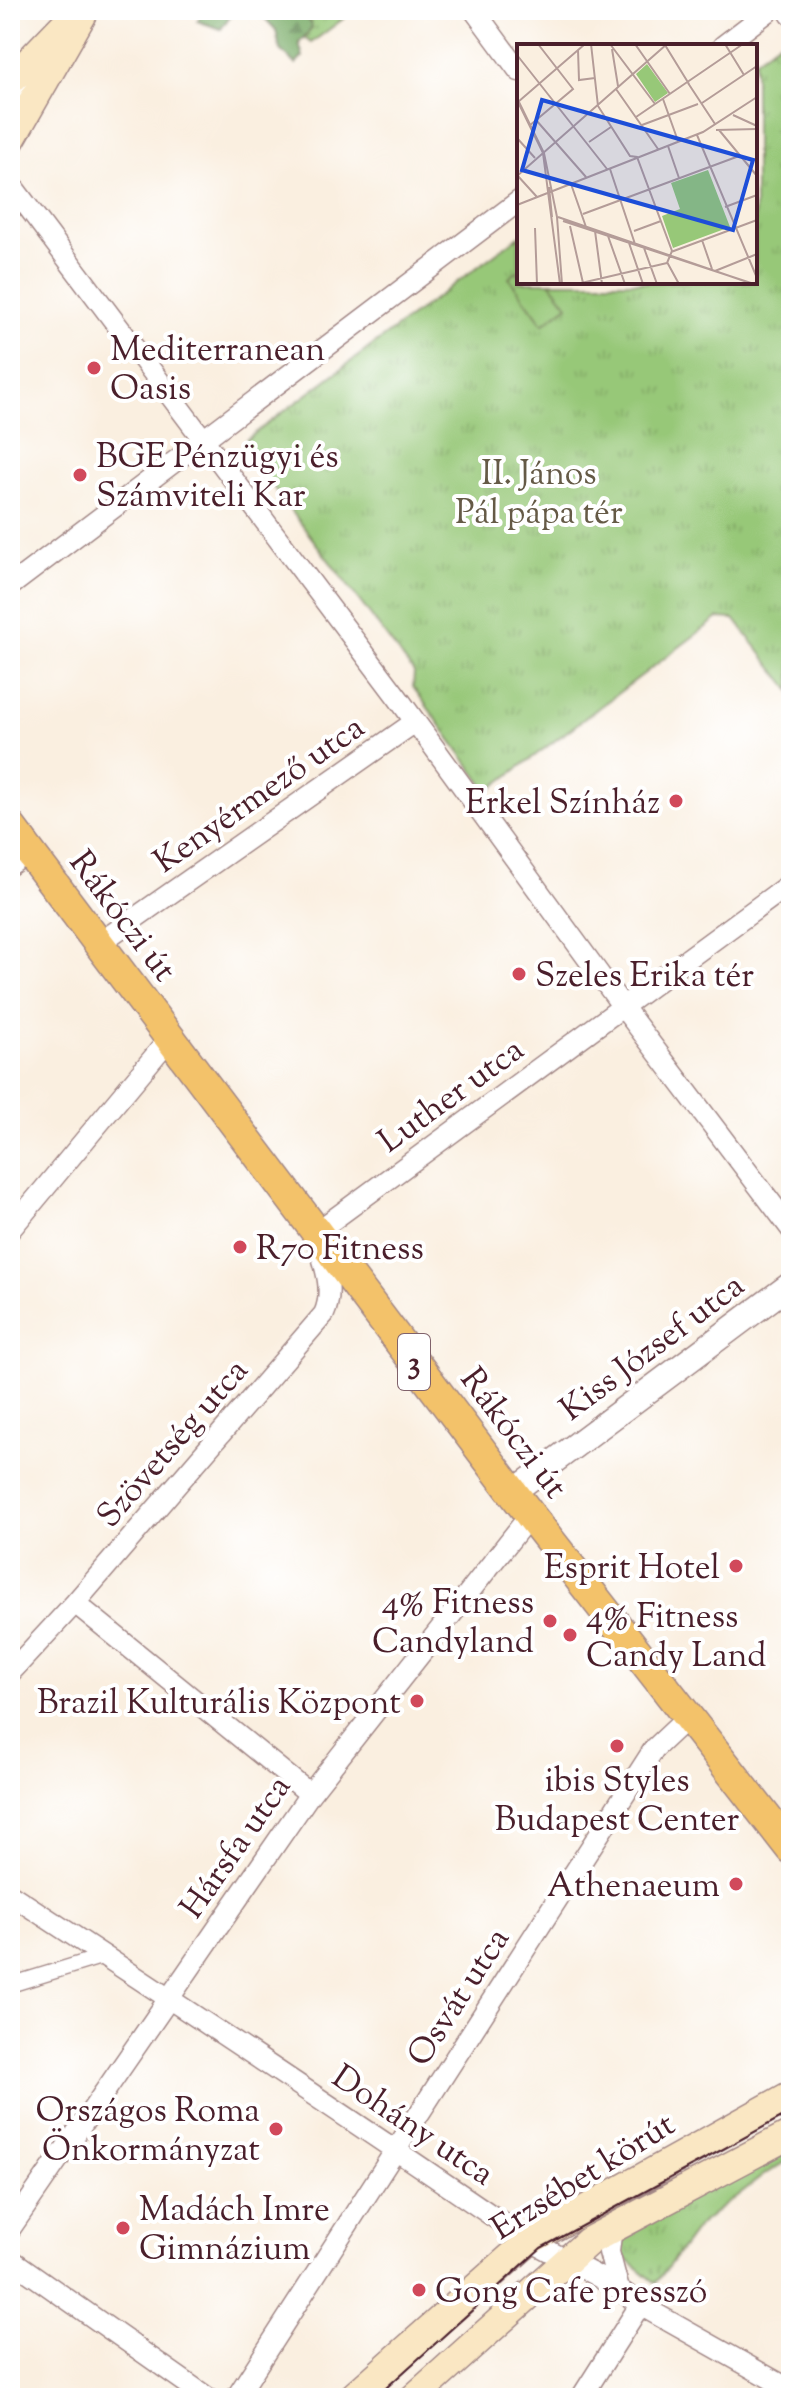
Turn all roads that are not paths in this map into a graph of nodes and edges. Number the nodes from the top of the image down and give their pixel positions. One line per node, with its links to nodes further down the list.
1 (82, 10): 6 (main road); 7 (street); 8 (main road)
2 (474, 10): 5 (street)
3 (770, 10): 4 (street)
4 (726, 44)
5 (517, 68)
6 (10, 81)
7 (10, 102)
8 (10, 141)
9 (10, 183): 11 (street)
10 (517, 203): 11 (street)
11 (204, 441): 12 (street); 13 (street)
12 (10, 586)
13 (415, 722): 17 (street, Kenyérmező utca); 18 (street)
14 (10, 826): 15 (main road, Rákóczi út / 3)
15 (20, 859): 17 (main road, Rákóczi út / 3)
16 (791, 883): 18 (street)
17 (98, 944): 19 (main road, Rákóczi út / 3)
18 (623, 1007): 20 (street); 22 (street, Luther utca)
19 (169, 1039): 21 (street); 22 (main road, Rákóczi út / 3)
20 (791, 1229)
21 (10, 1230)
22 (315, 1233): 24 (main road, Rákóczi út / 3); 25 (street, Szövetség utca)
23 (791, 1284): 24 (street, Kiss József utca)
24 (522, 1503): 27 (main road, Rákóczi út / 3); 28 (street, Hársfa utca)
25 (75, 1603): 26 (street, Szövetség utca); 28 (street)
26 (10, 1673)
27 (688, 1717): 29 (main road, Rákóczi út / 3); 36 (street, Osvát utca)
28 (310, 1794): 33 (street, Hársfa utca)
29 (791, 1849)
30 (10, 1894): 31 (street, Dohány utca)
31 (104, 1956): 32 (street); 33 (street, Dohány utca)
32 (10, 1985)
33 (167, 1998): 36 (street, Dohány utca); 38 (street, Hársfa utca)
34 (791, 2095): 39 (main road, Erzsébet körút)
35 (791, 2134): 37 (main road, Erzsébet körút)
36 (397, 2149): 39 (street, Dohány utca); 46 (street, Osvát utca)
37 (612, 2226): 41 (main road, Erzsébet körút); 42 (street, Erzsébet körút)
38 (10, 2229)
39 (529, 2241): 41 (street, Dohány utca); 47 (main road, Erzsébet körút)
40 (10, 2259): 45 (street)
41 (565, 2260): 42 (street, Dohány utca); 48 (main road, Erzsébet körút)
42 (618, 2286): 43 (street, Dohány utca)
43 (640, 2305): 44 (street, Dohány utca); 49 (street)
44 (791, 2390)
45 (208, 2398)
46 (236, 2398)
47 (352, 2398)
48 (414, 2398)
49 (581, 2398)

